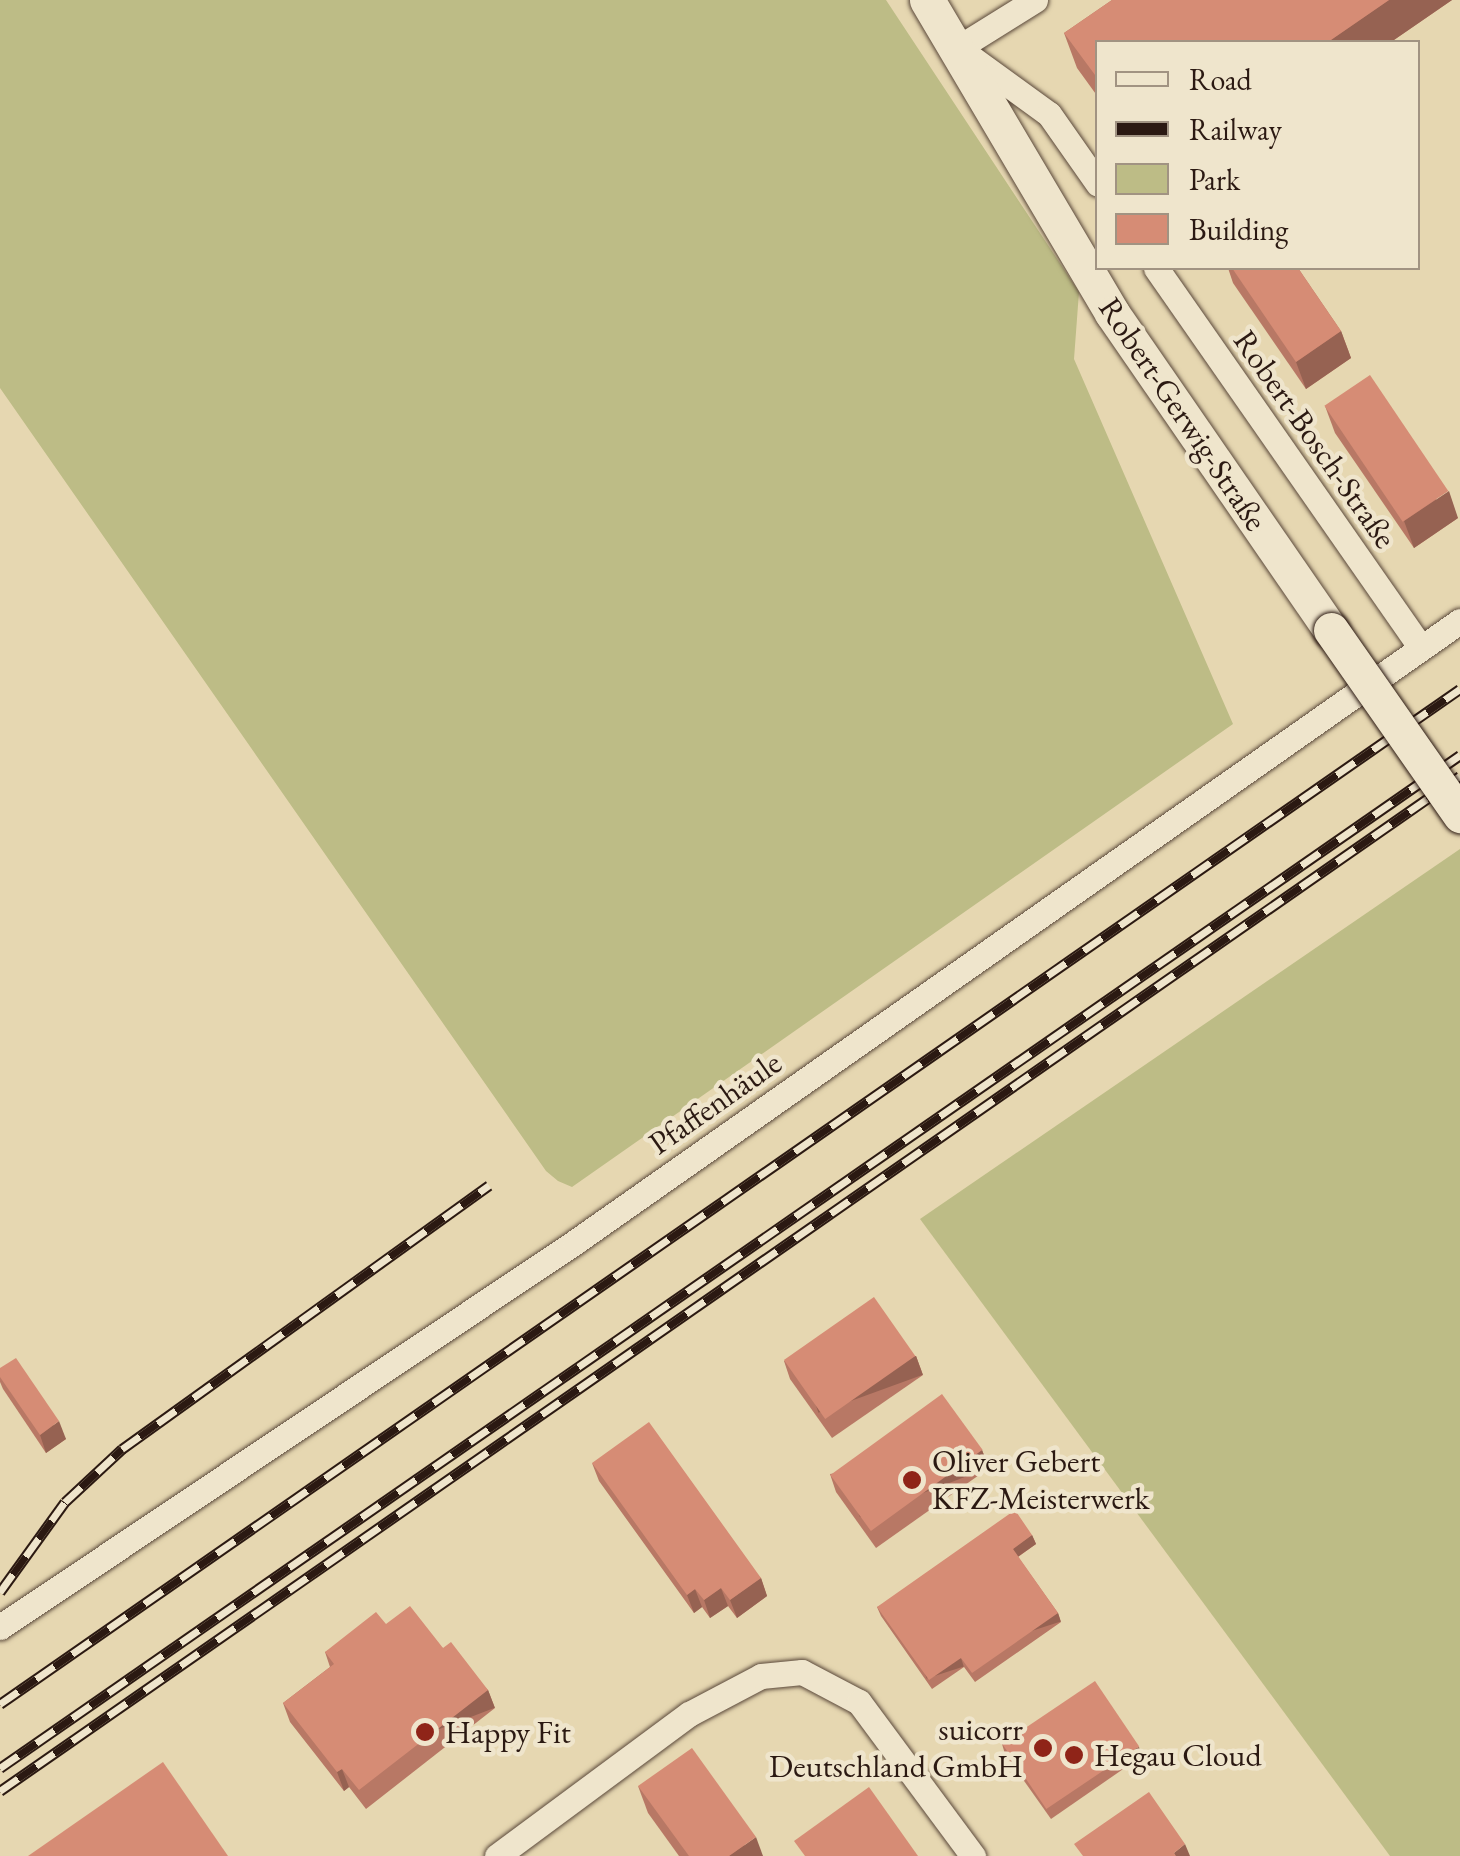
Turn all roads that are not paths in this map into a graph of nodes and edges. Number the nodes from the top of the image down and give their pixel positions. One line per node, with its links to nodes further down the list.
1 (927, 0): 3 (street, Robert-Gerwig-Straße)
2 (1035, 0): 3 (street)
3 (958, 48): 4 (street); 8 (street, Robert-Gerwig-Straße, bridge)
4 (1095, 180)
5 (1157, 270): 7 (street, Robert-Bosch-Straße)
6 (1460, 621): 7 (street, Pfaffenhäule)
7 (1422, 648): 9 (street, Pfaffenhäule)
8 (1460, 815)
9 (1, 1626)
10 (497, 1856): 11 (street)
11 (973, 1856)

